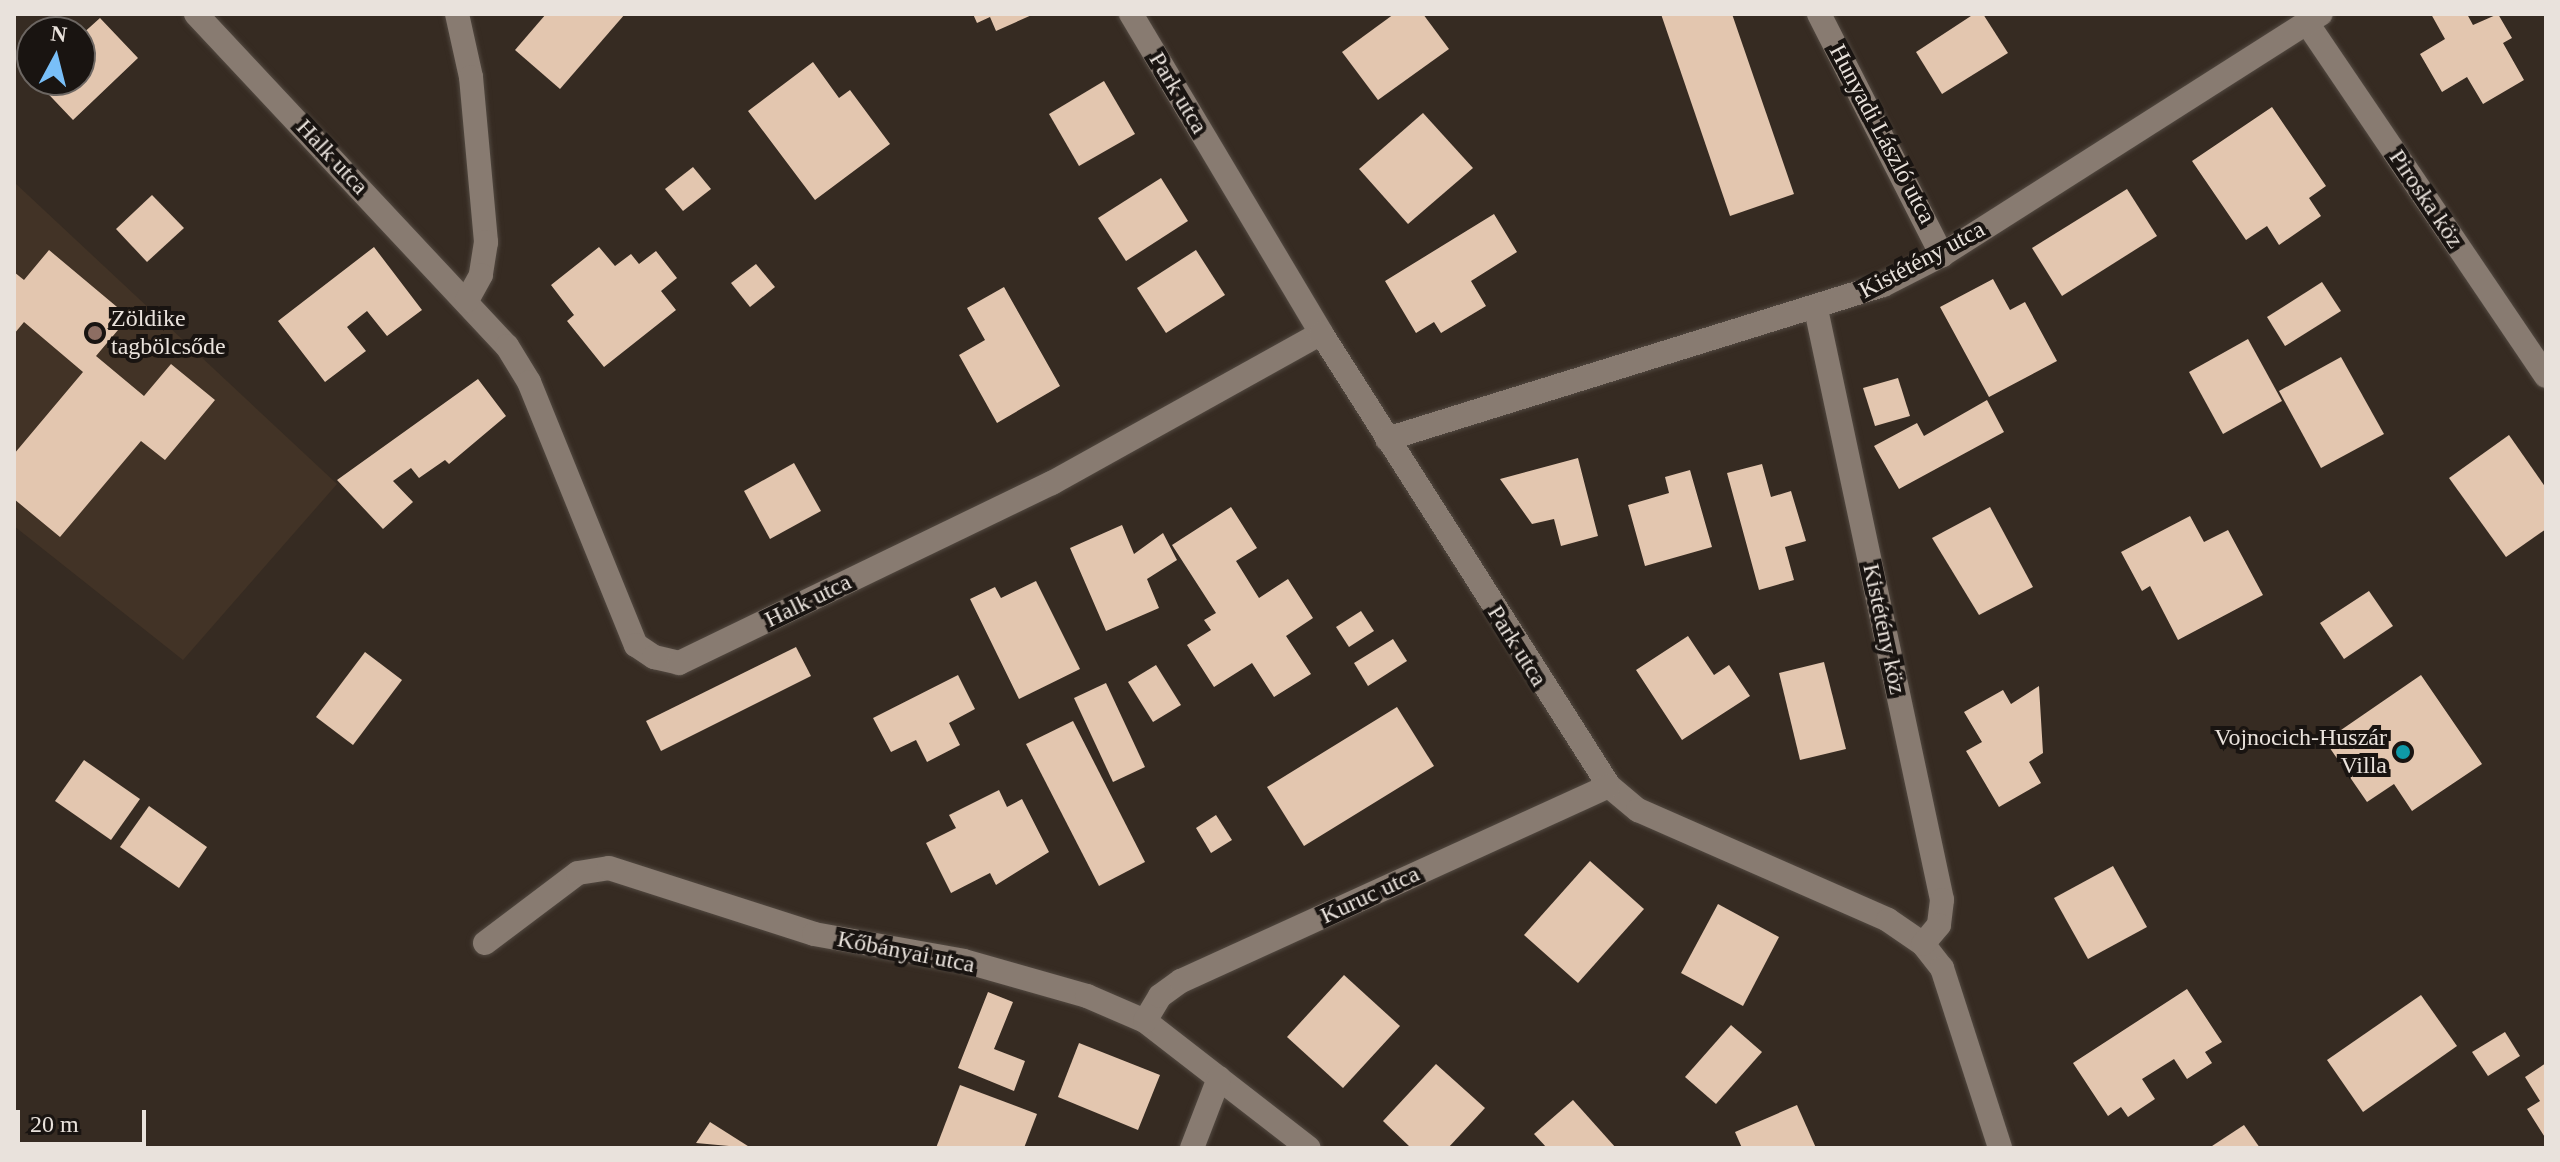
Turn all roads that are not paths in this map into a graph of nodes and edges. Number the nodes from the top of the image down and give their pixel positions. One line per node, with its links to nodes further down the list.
1 (196, 14): 7 (street, Halk utca)
2 (457, 14): 7 (street)
3 (1131, 14): 9 (street, Park utca)
4 (1819, 14): 6 (street, Hunyadi László utca)
5 (2314, 18): 6 (street, Kistétény utca); 10 (street, Piroska köz)
6 (1942, 255): 8 (street, Kistétény utca)
7 (467, 300): 9 (street, Halk utca)
8 (1816, 309): 11 (street, Kistétény utca); 14 (street, Kistétény köz)
9 (1321, 333): 11 (street, Park utca)
10 (2546, 376)
11 (1387, 439): 12 (street, Park utca)
12 (1609, 786): 14 (street, Park utca); 15 (street, Kuruc utca)
13 (485, 943): 15 (street, Kőbányai utca)
14 (1923, 944): 19 (street, Park utca)
15 (1145, 1021): 16 (street, Kőbányai utca)
16 (1219, 1078): 17 (street); 18 (street, Kőbányai utca)
17 (1192, 1148)
18 (1309, 1148)
19 (2000, 1148)

